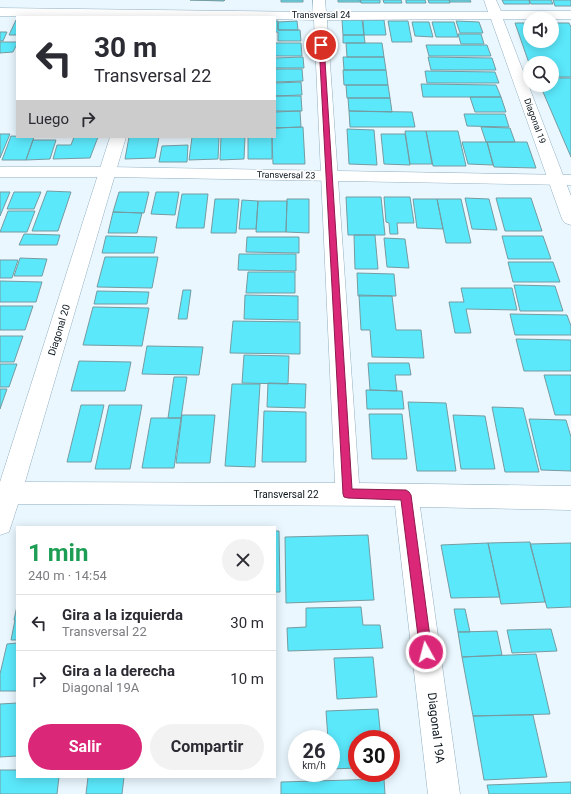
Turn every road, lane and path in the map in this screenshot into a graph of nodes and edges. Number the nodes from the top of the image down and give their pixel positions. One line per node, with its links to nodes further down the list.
1 (159, 0): 6 (street)
2 (490, 0): 7 (street, Diagonal 19)
3 (320, 8): 6 (street, Transversal 24); 7 (street, Transversal 24); 11 (street)
4 (0, 12): 6 (street, Transversal 24)
5 (571, 15): 7 (street, Transversal 24)
6 (155, 16)
7 (496, 16): 12 (street, Diagonal 19)
8 (118, 138): 10 (street, Diagonal 20)
9 (0, 172): 10 (street, Transversal 23)
10 (108, 172): 11 (street, Transversal 23); 14 (street, Diagonal 20)
11 (329, 175): 12 (street, Transversal 23); 15 (street)
12 (564, 180): 13 (street, Diagonal 19)
13 (571, 219)
14 (4, 493): 15 (street, Transversal 22); 18 (street, Diagonal 20)
15 (348, 494): 16 (street, Transversal 22)
16 (406, 495): 17 (street, Transversal 22); 19 (street, Diagonal 19A)
17 (571, 498)
18 (0, 523)
19 (444, 794)

